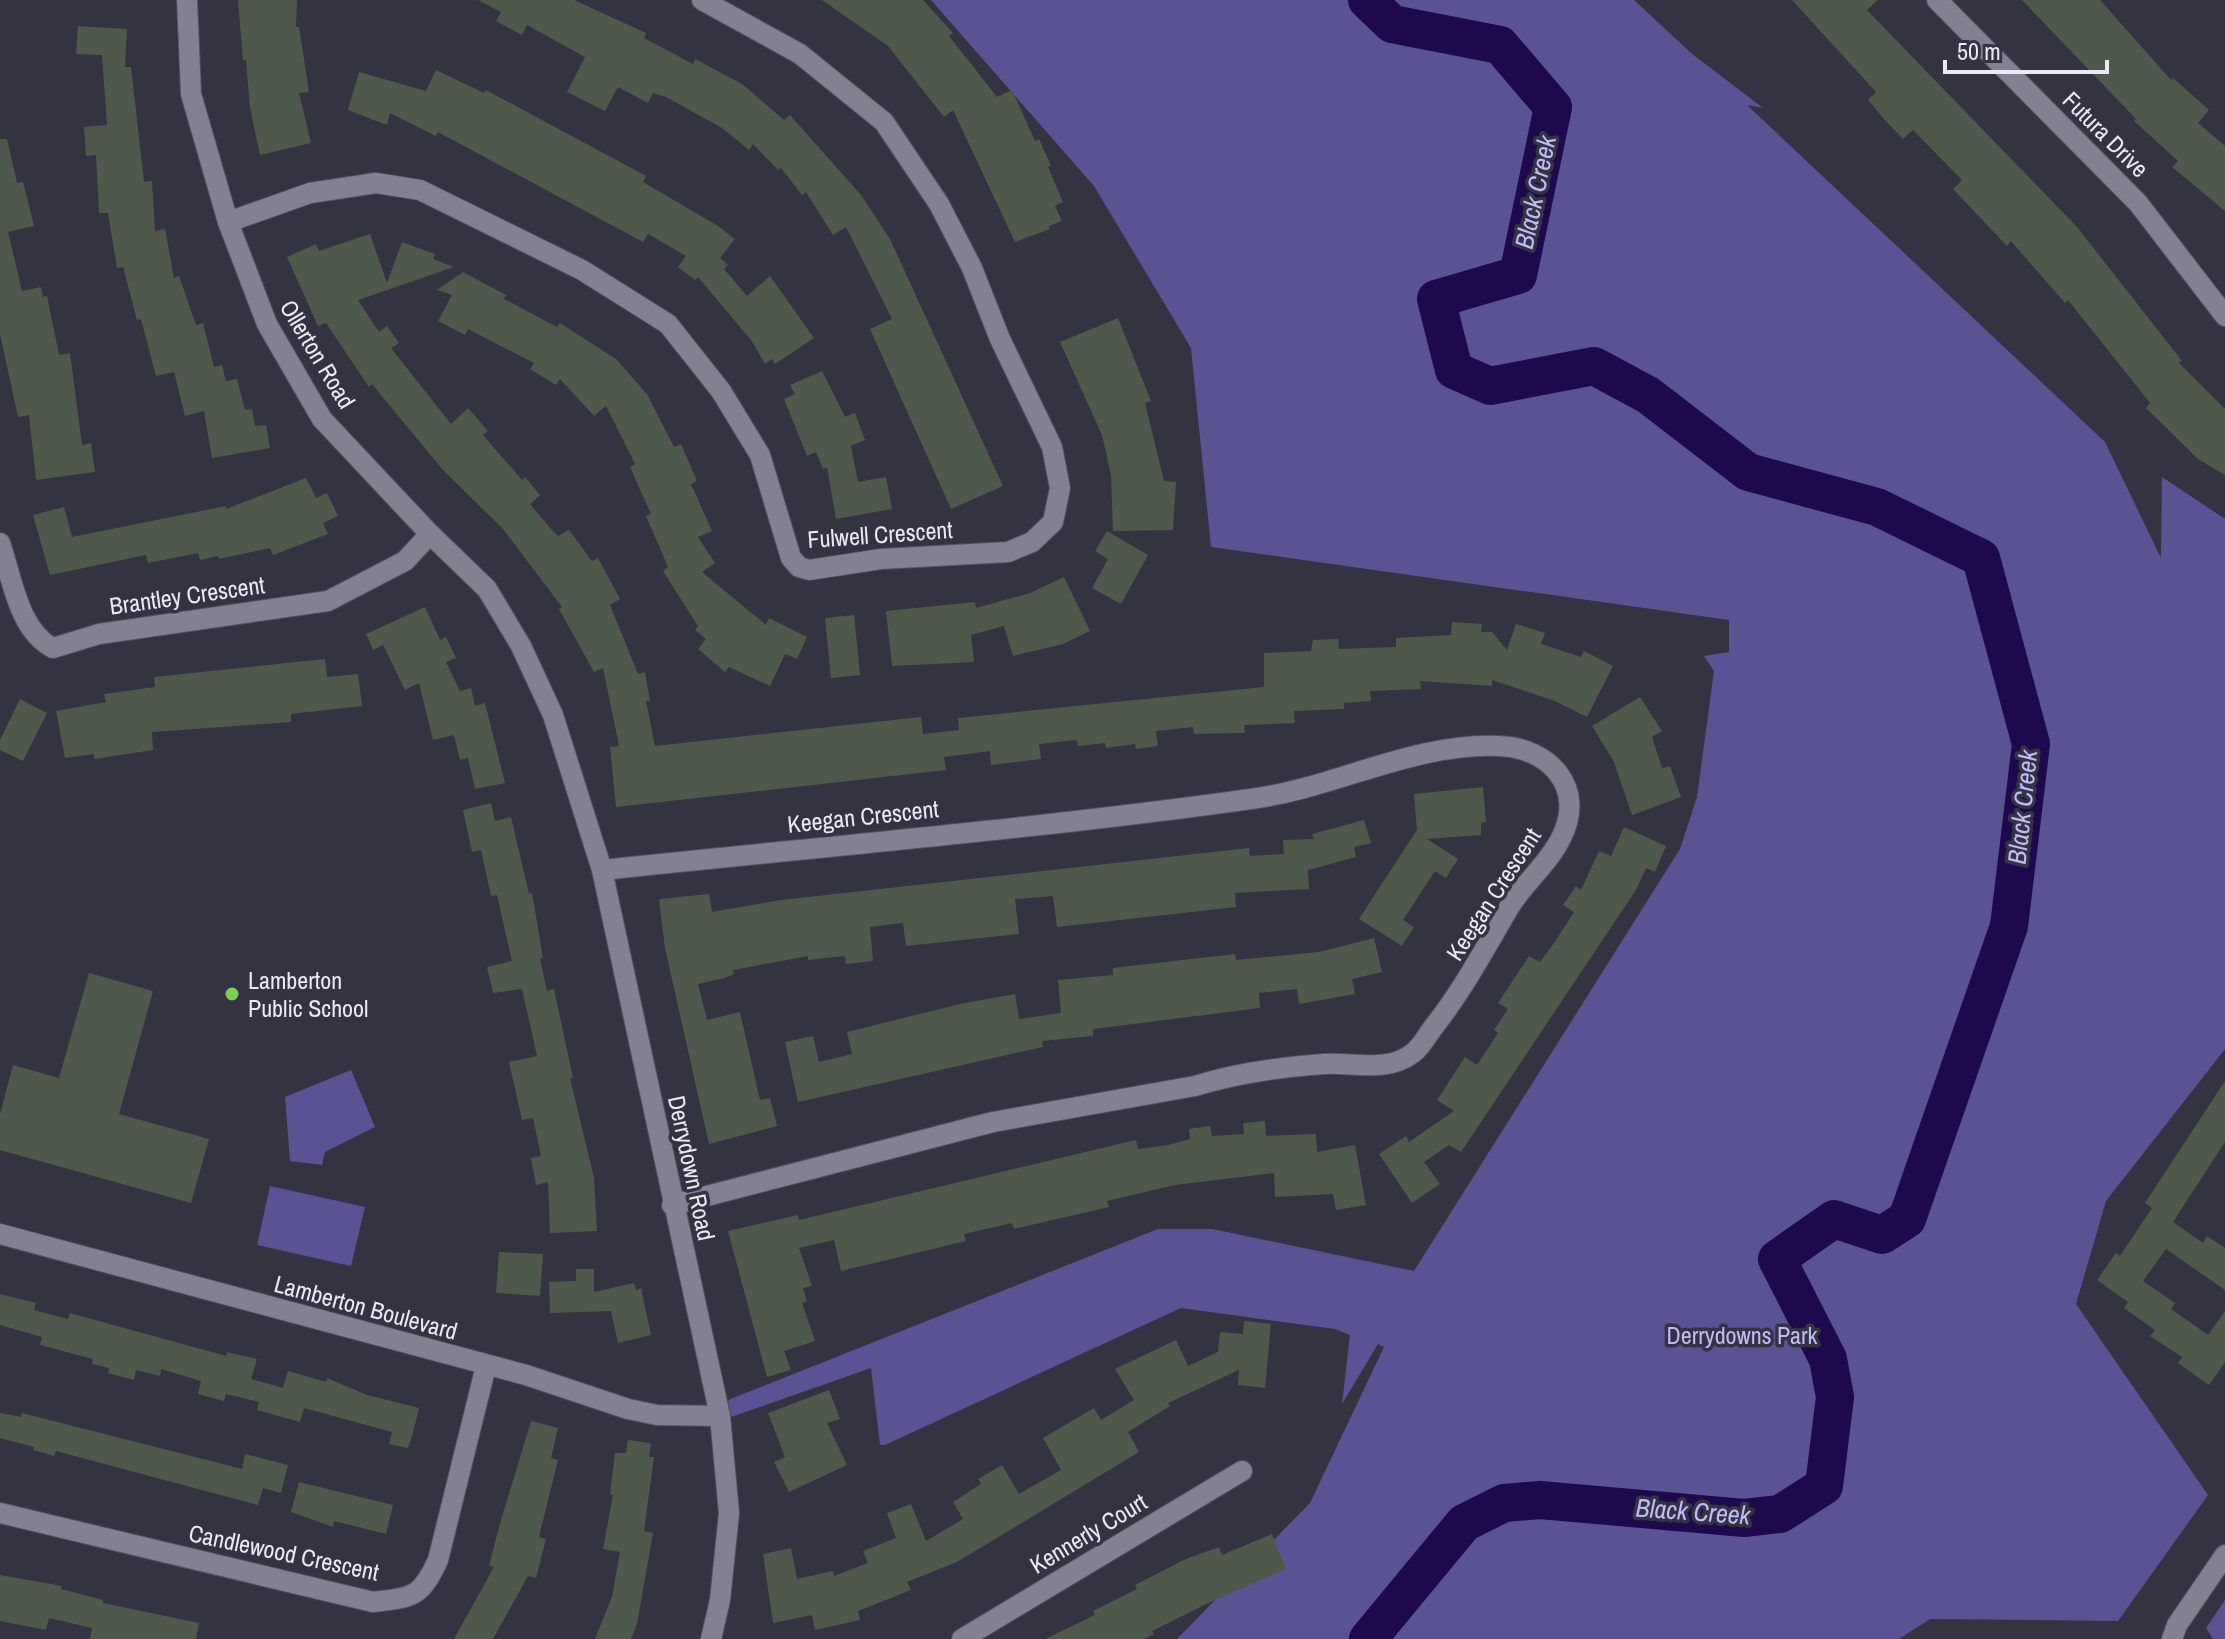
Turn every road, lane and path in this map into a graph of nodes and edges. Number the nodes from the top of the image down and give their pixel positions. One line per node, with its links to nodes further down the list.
1 (187, 0): 4 (street, Ollerton Road)
2 (702, 0): 4 (street, Fulwell Crescent)
3 (1937, 0): 5 (street, Futura Drive)
4 (228, 222): 6 (street, Ollerton Road)
5 (2225, 316)
6 (430, 534): 7 (street, Brantley Crescent); 8 (street, Ollerton Road)
7 (0, 543)
8 (553, 715): 9 (street, Derrydown Road)
9 (602, 870): 10 (street, Derrydown Road); 10 (street, Keegan Crescent)
10 (672, 1205): 13 (street, Derrydown Road)
11 (0, 1234): 12 (street, Lamberton Boulevard)
12 (486, 1366): 13 (street, Lamberton Boulevard); 15 (street, Candlewood Crescent)
13 (720, 1416): 17 (street, Derrydown Road)
14 (1242, 1471): 18 (street, Kennerly Court)
15 (0, 1513)
16 (2225, 1555): 19 (street)
17 (711, 1639)
18 (962, 1639)
19 (2172, 1639)

